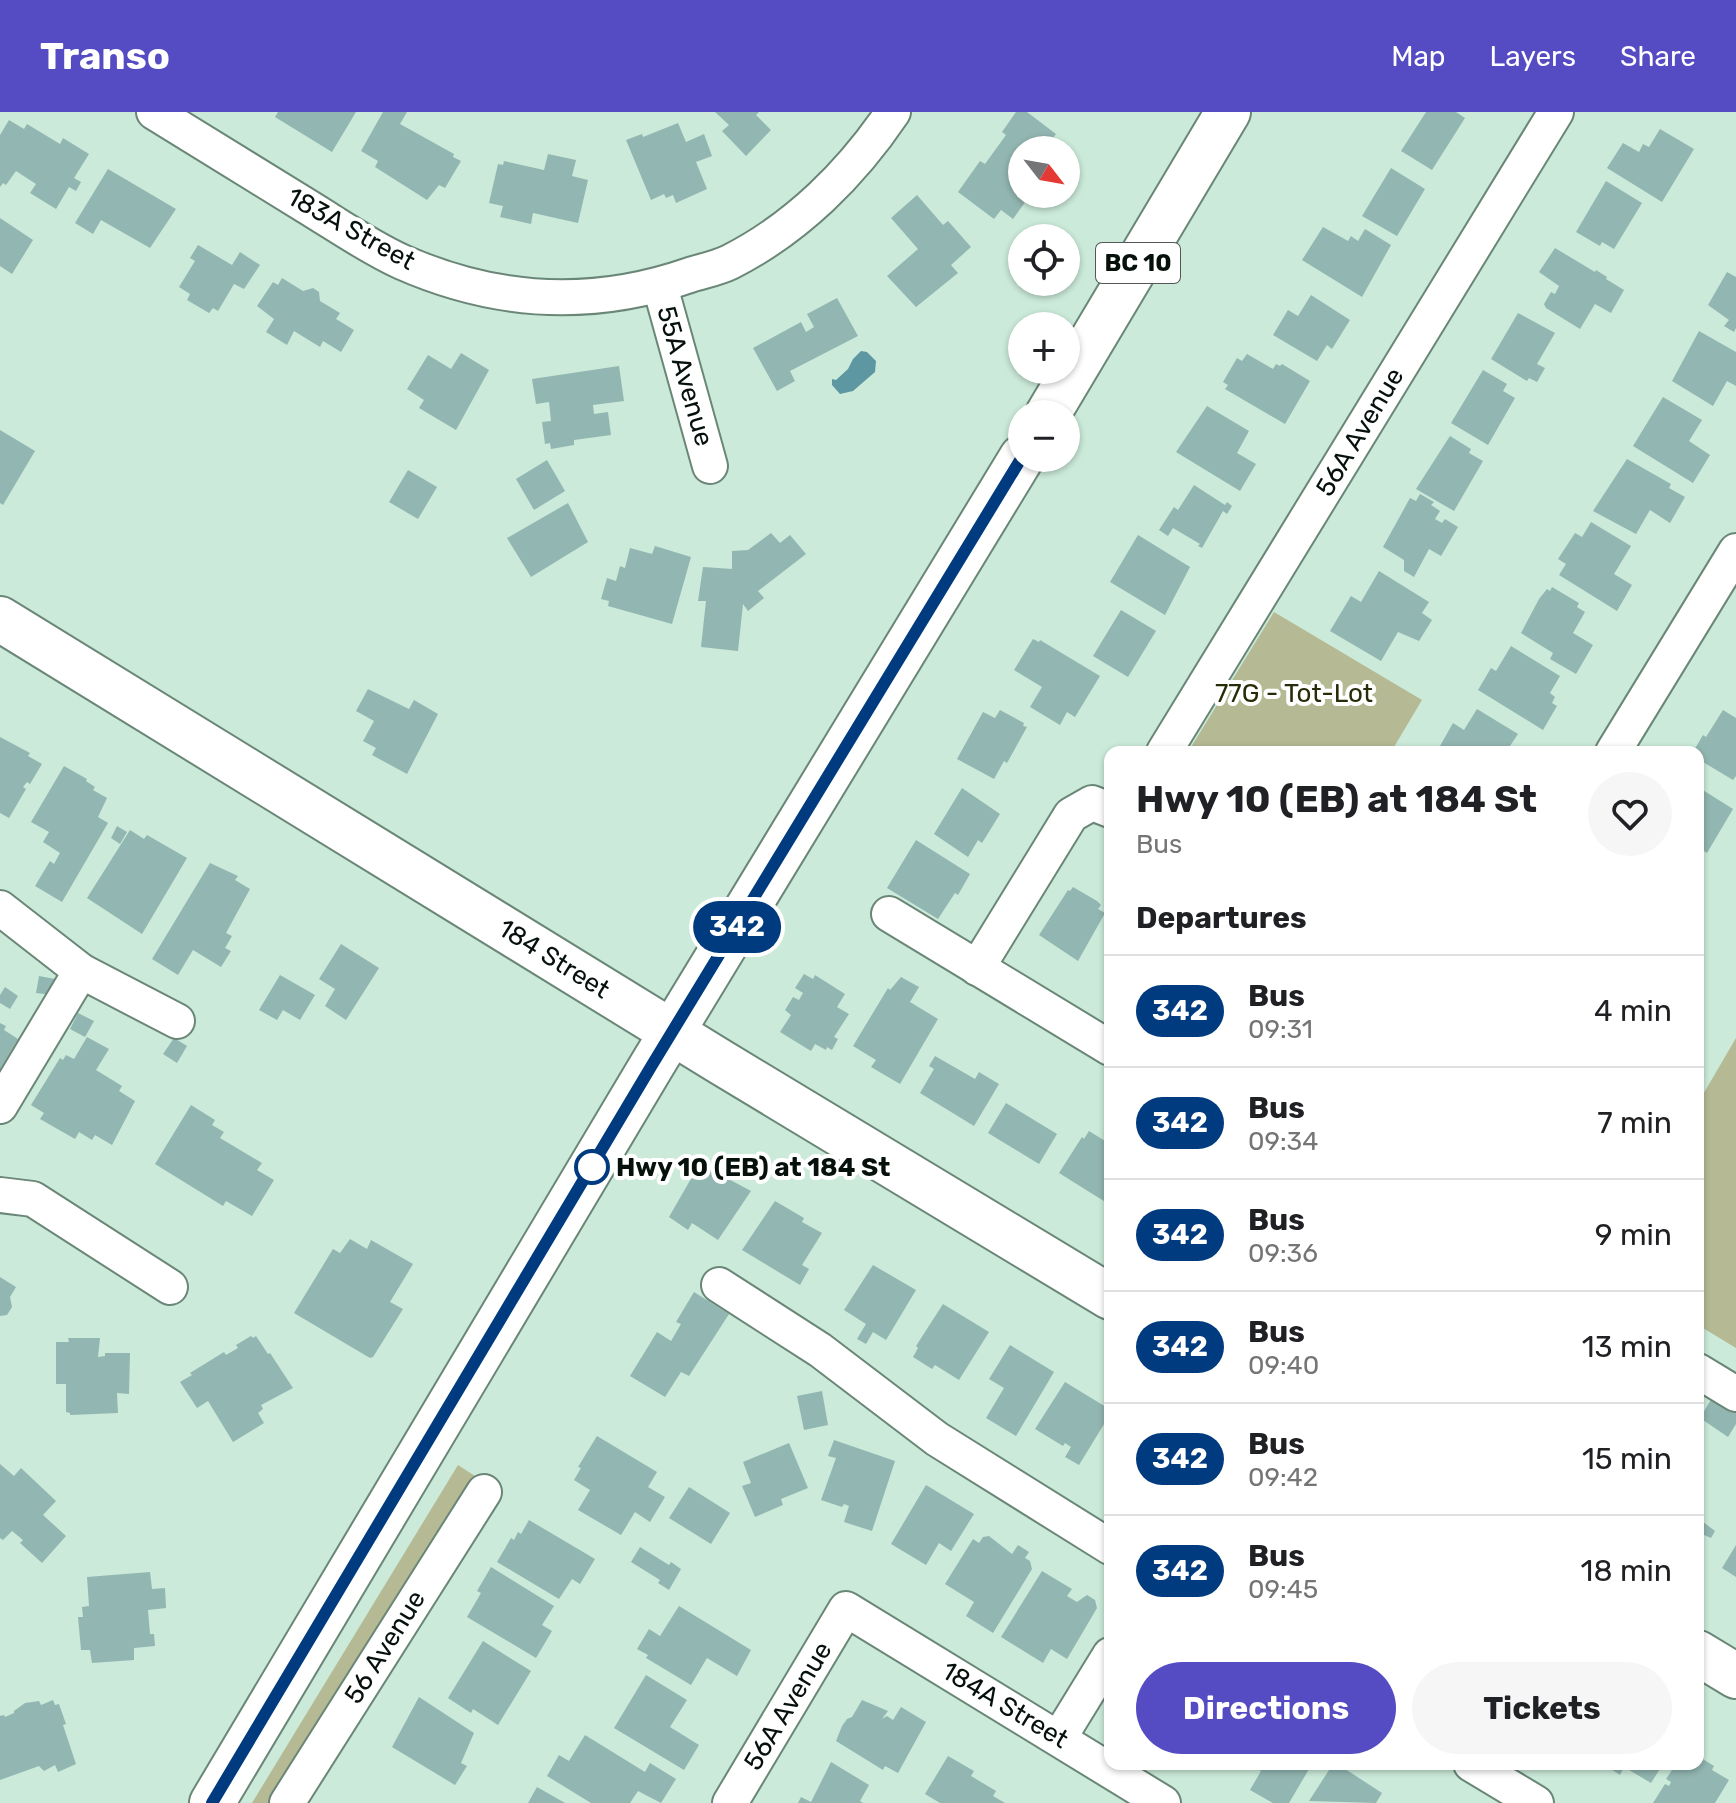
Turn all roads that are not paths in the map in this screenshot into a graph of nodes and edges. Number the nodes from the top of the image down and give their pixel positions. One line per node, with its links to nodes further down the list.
1 (154, 112): 5 (street, 183A Street)
2 (893, 112): 5 (street, 183A Street)
3 (1228, 112): 6 (main road, BC 10)
4 (1556, 112): 11 (street, 56A Avenue)
5 (660, 286): 7 (street, 55A Avenue)
6 (1056, 400)
7 (710, 466)
8 (1013, 472): 19 (main road)
9 (1736, 551): 12 (street)
10 (0, 619): 19 (main road, 184 Street)
11 (1168, 746)
12 (1617, 746)
13 (1104, 808): 16 (street)
14 (0, 908): 17 (street)
15 (889, 914): 16 (street)
16 (977, 968): 20 (street)
17 (81, 971): 18 (street); 21 (street)
18 (177, 1021)
19 (672, 1031): 25 (main road, 184 Street); 38 (main road)
20 (1104, 1044)
21 (0, 1106)
22 (0, 1195): 24 (street)
23 (719, 1285): 29 (street)
24 (170, 1287)
25 (1104, 1293)
26 (1704, 1375): 27 (street)
27 (1736, 1394)
28 (484, 1492): 39 (street, 56 Avenue)
29 (1104, 1543)
30 (846, 1609): 34 (street, 184A Street); 40 (street, 56A Avenue)
31 (1704, 1657): 33 (main road)
32 (1104, 1665): 34 (street)
33 (1736, 1676)
34 (1059, 1738): 35 (street, 184A Street)
35 (1104, 1766)
36 (1110, 1770): 41 (street, 184A Street)
37 (1481, 1770): 42 (street)
38 (212, 1803)
39 (287, 1803)
40 (730, 1803)
41 (1163, 1803)
42 (1536, 1803)

